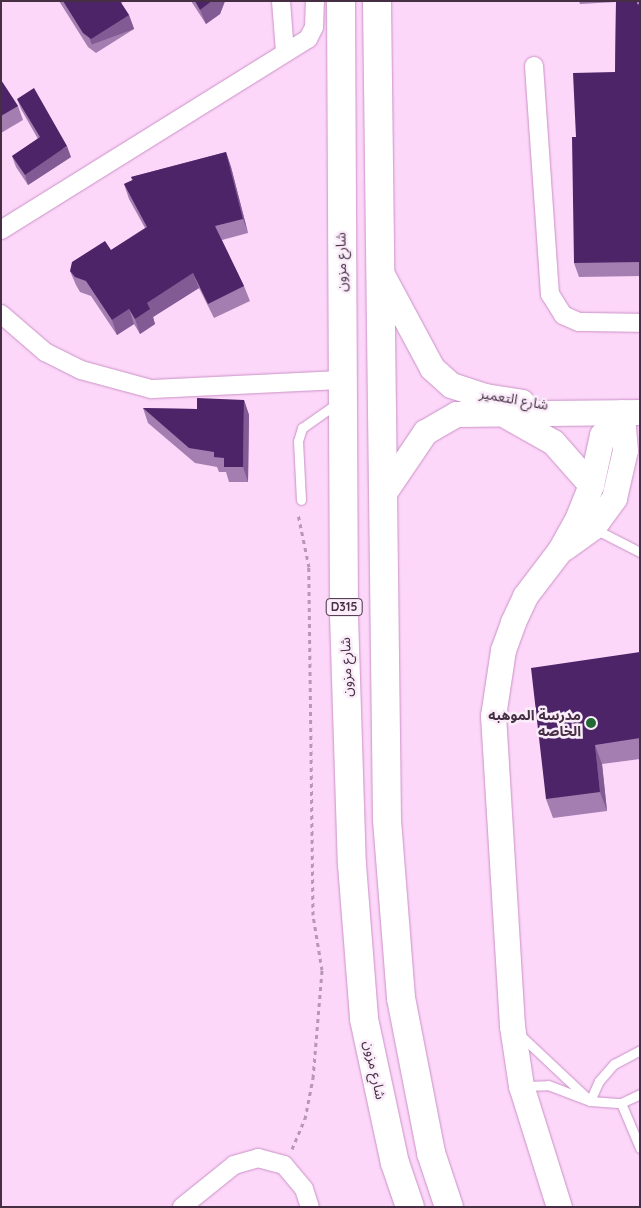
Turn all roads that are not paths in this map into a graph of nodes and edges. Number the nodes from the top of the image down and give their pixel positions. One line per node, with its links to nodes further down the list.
1 (281, 1): 5 (street)
2 (315, 1): 5 (street)
3 (341, 1): 11 (main road, شارع مزون / D315)
4 (377, 1): 8 (main road)
5 (285, 52): 7 (street)
6 (534, 66): 10 (street)
7 (1, 230)
8 (380, 271): 12 (street, شارع التعمير); 17 (main road)
9 (1, 314): 11 (street)
10 (640, 323)
11 (342, 390): 18 (lane); 32 (main road, شارع مزون / D315)
12 (594, 412): 13 (street, شارع التعمير); 14 (street, شارع التعمير)
13 (631, 412): 16 (street); 19 (street)
14 (502, 414): 16 (street); 17 (street, شارع التعمير)
15 (640, 483): 19 (street)
16 (591, 485): 21 (street)
17 (383, 494): 33 (main road)
18 (300, 500)
19 (609, 508): 20 (street)
20 (593, 527): 21 (street); 22 (lane)
21 (560, 550): 23 (street)
22 (640, 552)
23 (512, 1026): 25 (street); 27 (lane)
24 (640, 1050): 27 (lane)
25 (521, 1086): 27 (lane); 34 (street)
26 (640, 1094): 28 (lane)
27 (590, 1101): 28 (lane)
28 (621, 1103): 29 (lane)
29 (640, 1148)
30 (182, 1207): 31 (street)
31 (310, 1207)
32 (410, 1207)
33 (449, 1207)
34 (559, 1207)

